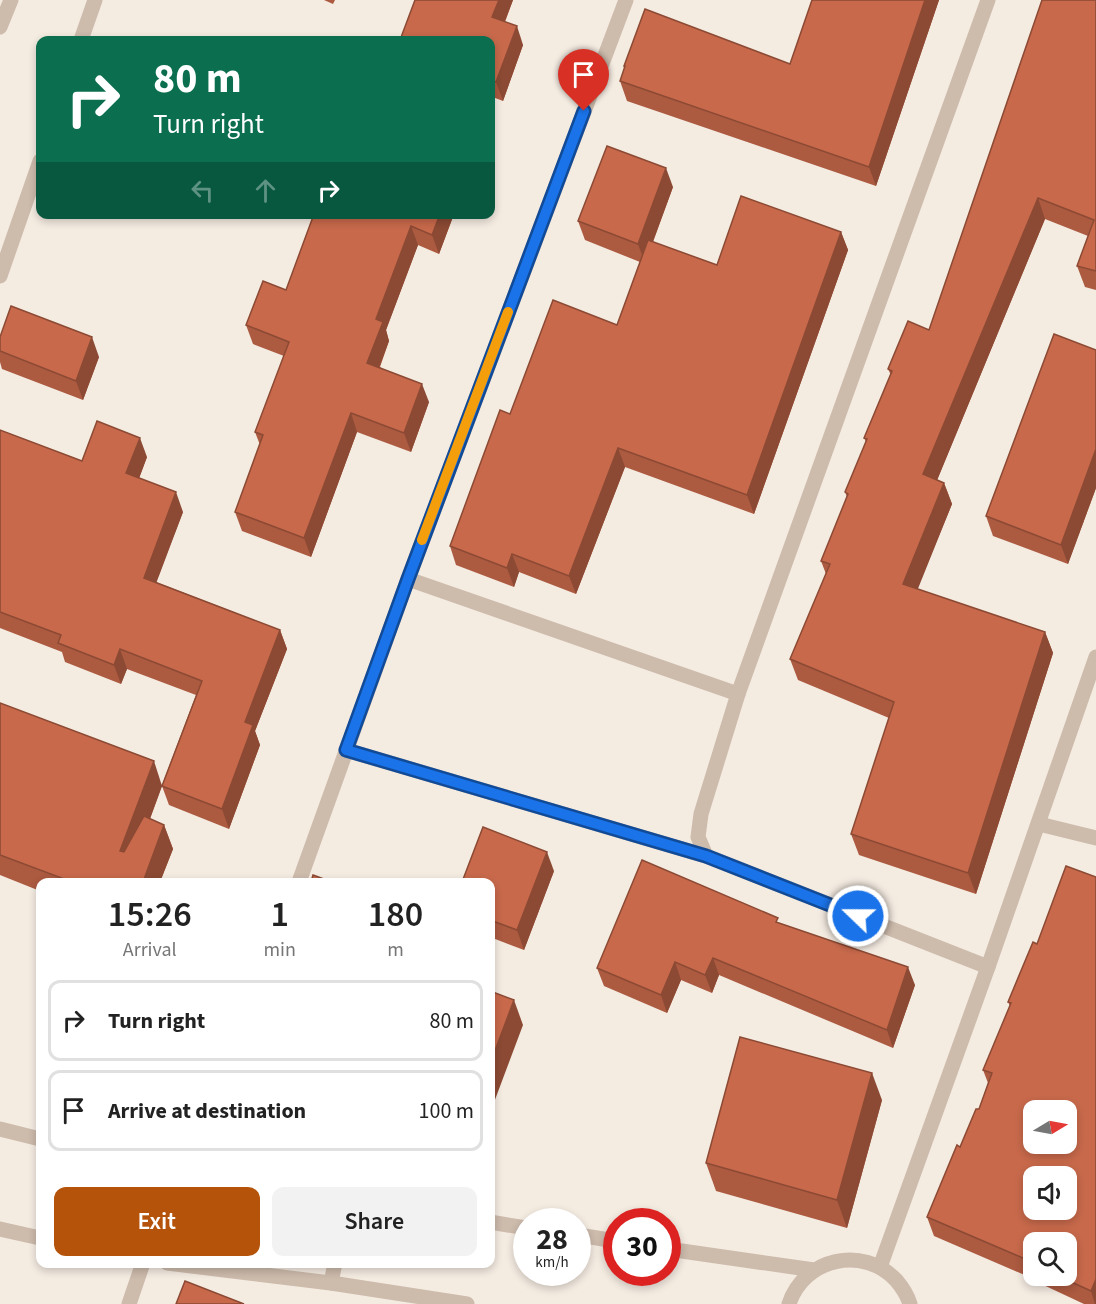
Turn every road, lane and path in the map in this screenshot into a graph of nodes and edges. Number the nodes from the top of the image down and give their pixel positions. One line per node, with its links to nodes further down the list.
1 (11, 0): 5 (street)
2 (95, 0): 6 (street)
3 (626, 0): 9 (street)
4 (988, 0): 11 (street)
5 (0, 27)
6 (82, 36)
7 (36, 172): 8 (street)
8 (0, 276)
9 (408, 579): 11 (street); 12 (street)
10 (1096, 657): 13 (street)
11 (738, 694): 15 (street)
12 (346, 750): 15 (street); 16 (street)
13 (1039, 824): 14 (street); 17 (street)
14 (1096, 838)
15 (706, 856): 17 (street)
16 (300, 878)
17 (988, 967): 25 (street)
18 (0, 1129): 19 (street)
19 (36, 1138)
20 (495, 1223): 21 (street)
21 (513, 1226)
22 (0, 1229): 23 (street)
23 (36, 1237)
24 (681, 1251): 29 (street)
25 (880, 1267): 29 (street); 31 (street)
26 (141, 1268): 32 (street)
27 (208, 1268): 30 (street)
28 (334, 1268): 30 (street)
29 (814, 1270): 34 (street)
30 (331, 1283): 33 (street)
31 (913, 1303)
32 (129, 1304)
33 (467, 1304)
34 (789, 1304)

